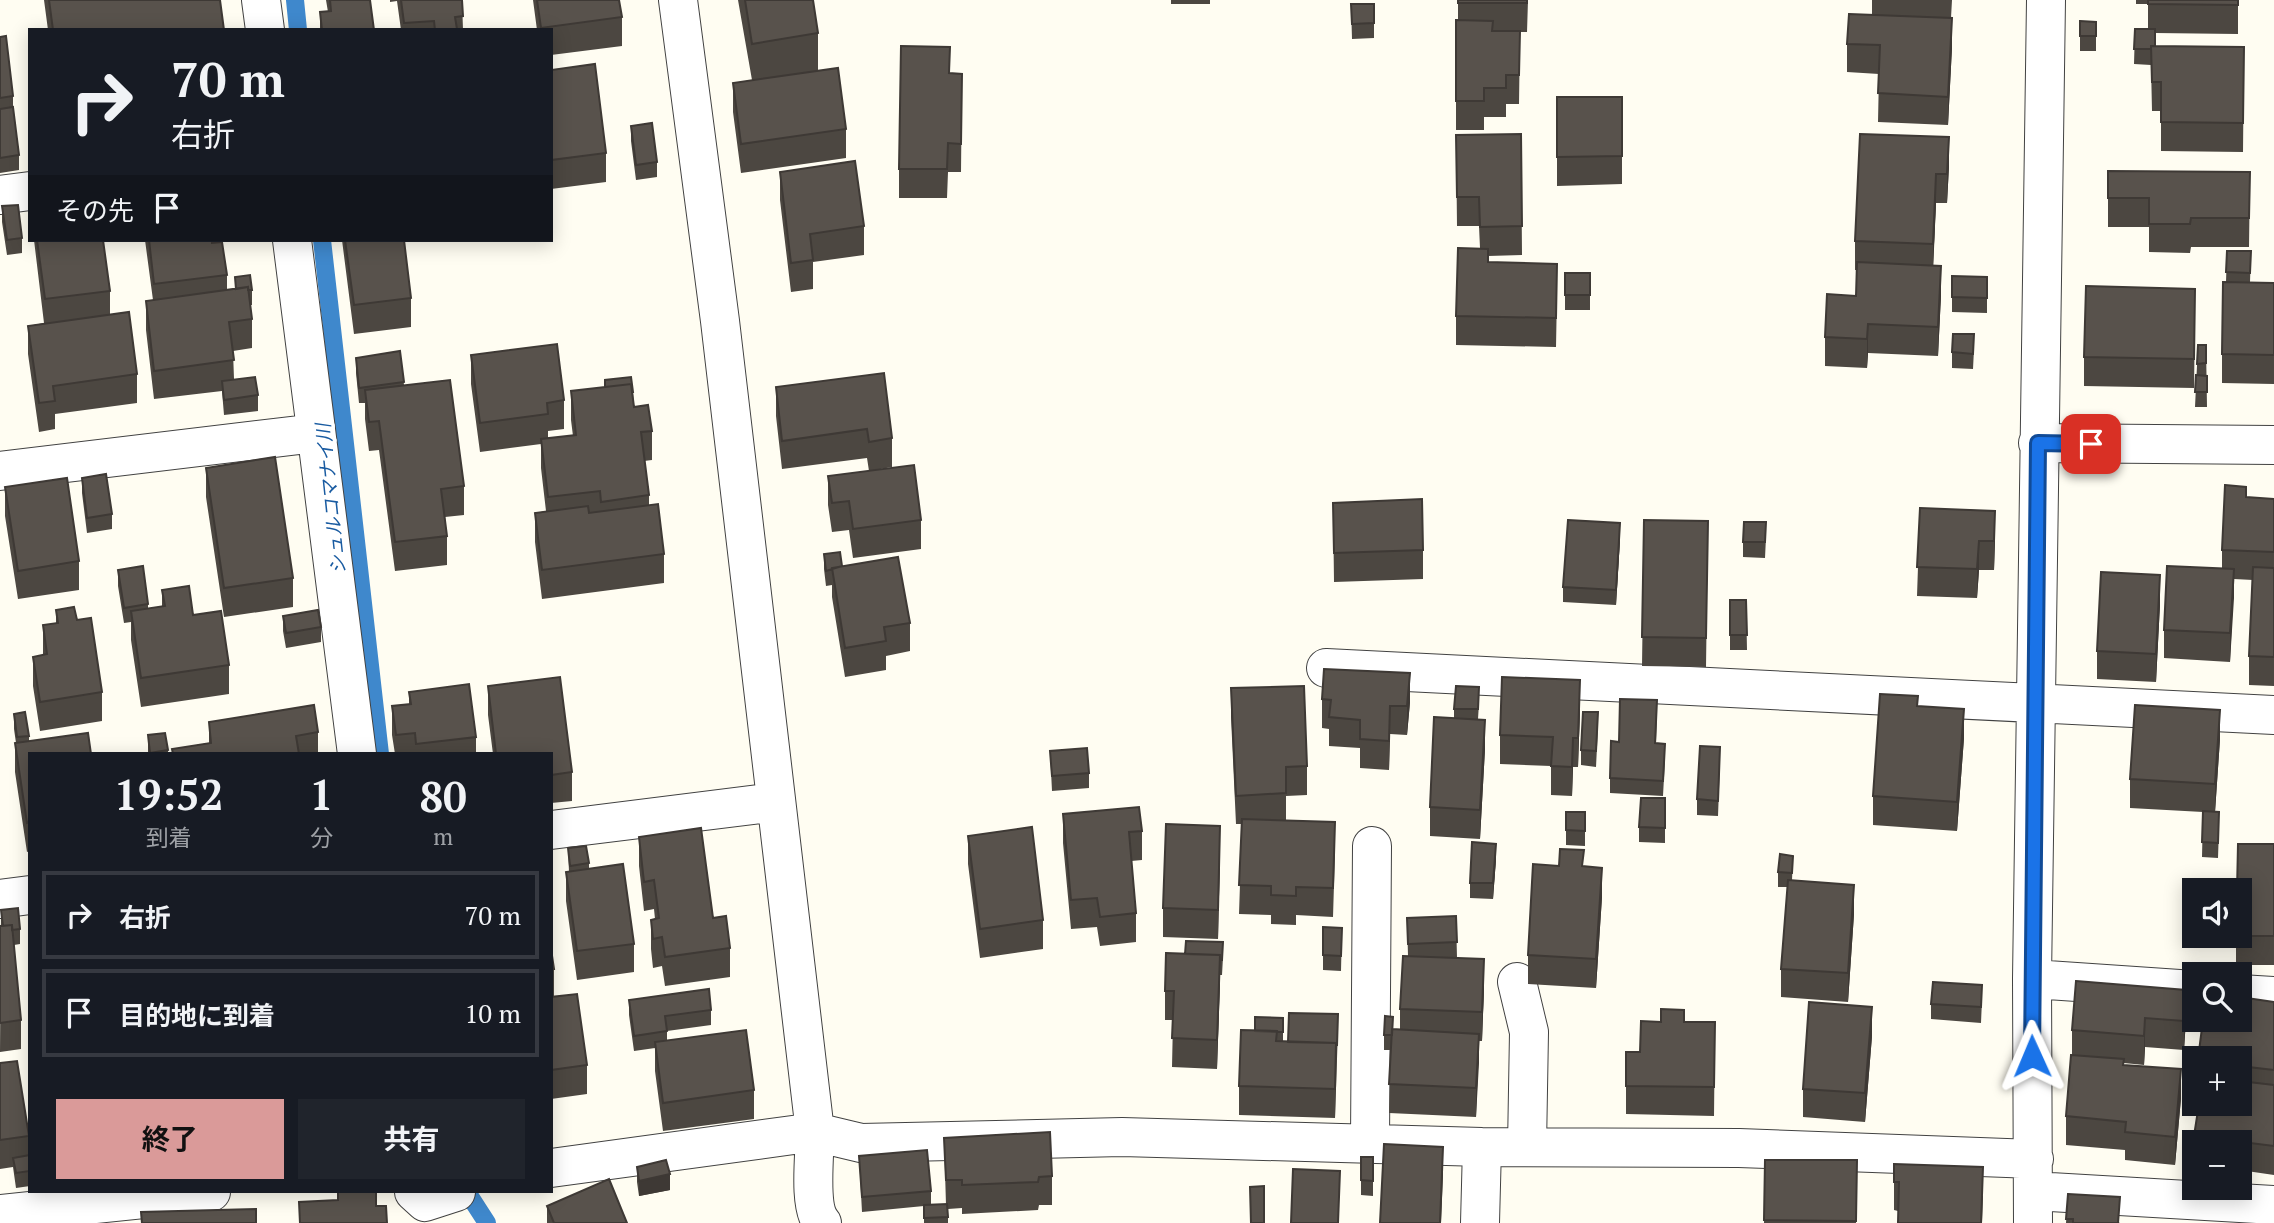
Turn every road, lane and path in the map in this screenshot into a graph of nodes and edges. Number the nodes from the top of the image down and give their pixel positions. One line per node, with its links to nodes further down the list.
1 (261, 0): 4 (street)
2 (678, 0): 16 (street)
3 (2046, 0): 9 (street)
4 (265, 28)
5 (28, 191): 6 (street)
6 (0, 195)
7 (292, 242): 8 (street)
8 (316, 433): 11 (street); 15 (street)
9 (2038, 443): 10 (street); 13 (street)
10 (2274, 445)
11 (0, 471)
12 (1326, 668): 13 (street)
13 (2037, 705): 14 (street); 21 (street)
14 (2274, 715)
15 (357, 752)
16 (776, 802): 17 (street); 26 (street)
17 (553, 830)
18 (1372, 846): 27 (street)
19 (28, 895): 20 (street)
20 (0, 899)
21 (2032, 979): 23 (street); 31 (street)
22 (1517, 982): 29 (street)
23 (2182, 989)
24 (2252, 994): 25 (street)
25 (2274, 996)
26 (815, 1132): 27 (street); 30 (street); 35 (street)
27 (1370, 1142): 28 (street)
28 (1482, 1147): 29 (street); 36 (street)
29 (1527, 1147): 31 (street)
30 (553, 1168)
31 (2033, 1191): 33 (street)
32 (201, 1193): 34 (street)
33 (2274, 1205)
34 (0, 1214)
35 (822, 1223)
36 (1480, 1223)

